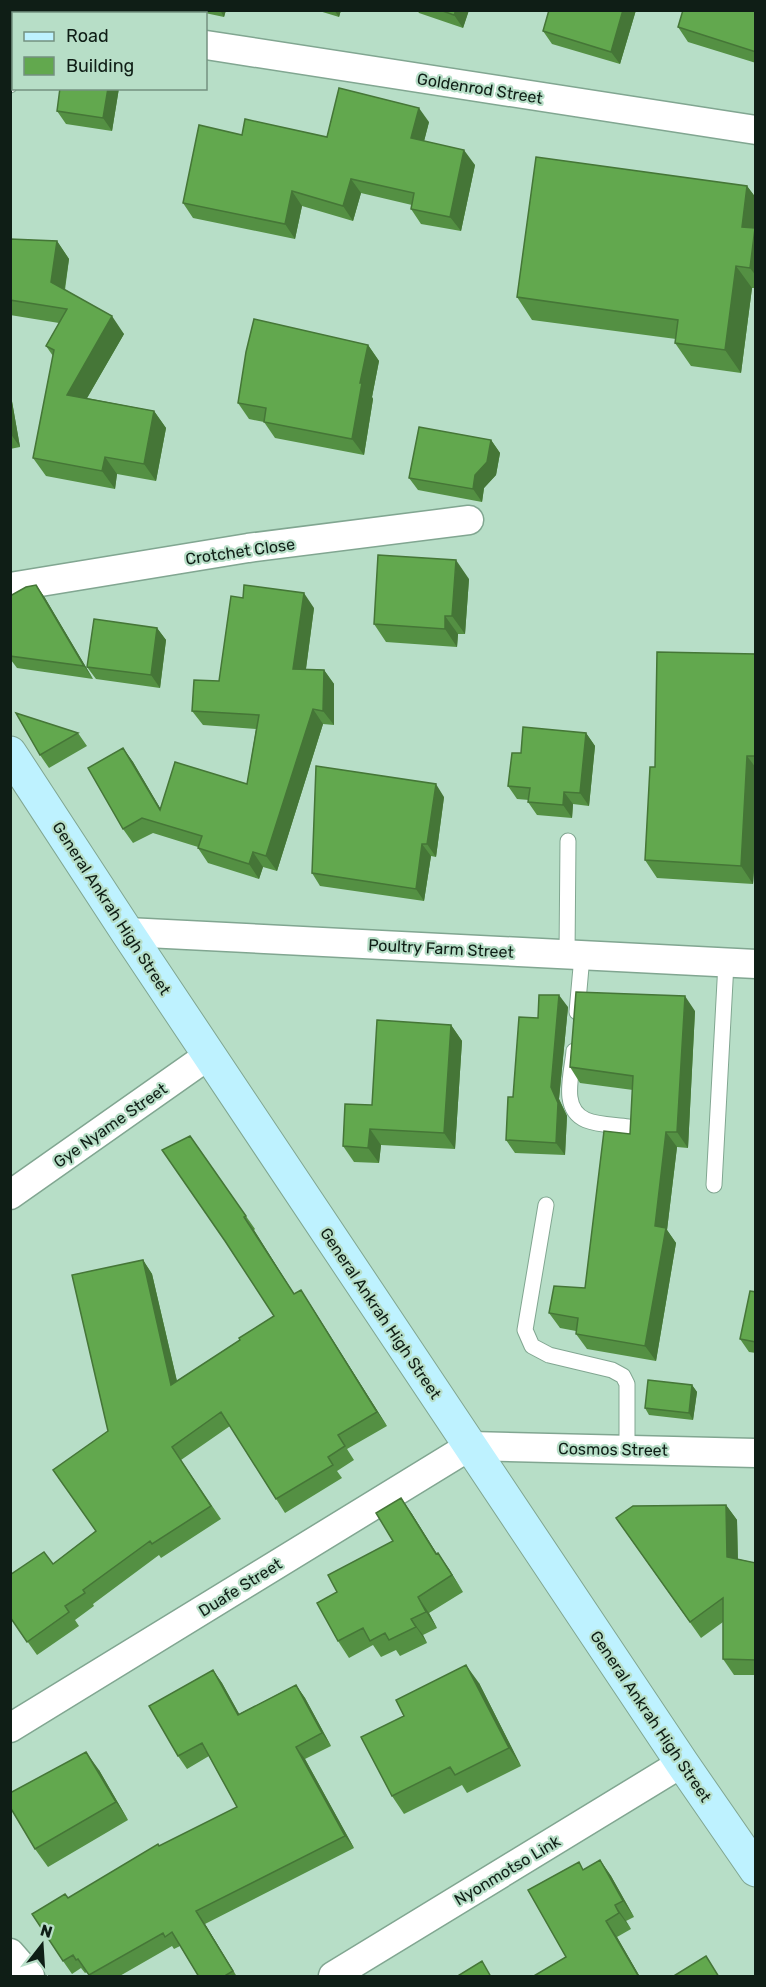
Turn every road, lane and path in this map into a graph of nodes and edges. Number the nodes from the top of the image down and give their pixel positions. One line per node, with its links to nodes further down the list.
1 (207, 45): 2 (street, Goldenrod Street)
2 (756, 130)
3 (469, 520): 4 (street, Crotchet Close)
4 (10, 587)
5 (10, 753): 7 (main road, General Ankrah High Street)
6 (568, 841): 8 (lane)
7 (127, 932): 8 (street, Poultry Farm Street); 11 (main road, General Ankrah High Street)
8 (575, 955): 9 (street, Poultry Farm Street); 12 (lane)
9 (726, 963): 10 (street, Poultry Farm Street); 13 (lane)
10 (756, 964)
11 (209, 1055): 14 (street, Gye Nyame Street); 16 (main road, General Ankrah High Street)
12 (628, 1127)
13 (714, 1185)
14 (10, 1195)
15 (546, 1205): 17 (lane)
16 (470, 1446): 17 (street, Cosmos Street); 19 (street, Duafe Street); 20 (main road, General Ankrah High Street)
17 (627, 1449): 18 (street, Cosmos Street)
18 (756, 1453)
19 (10, 1728)
20 (682, 1763): 21 (main road, General Ankrah High Street); 24 (street, Nyonmotso Link)
21 (756, 1870)
22 (10, 1953): 23 (street)
23 (30, 1977)
24 (333, 1977)

